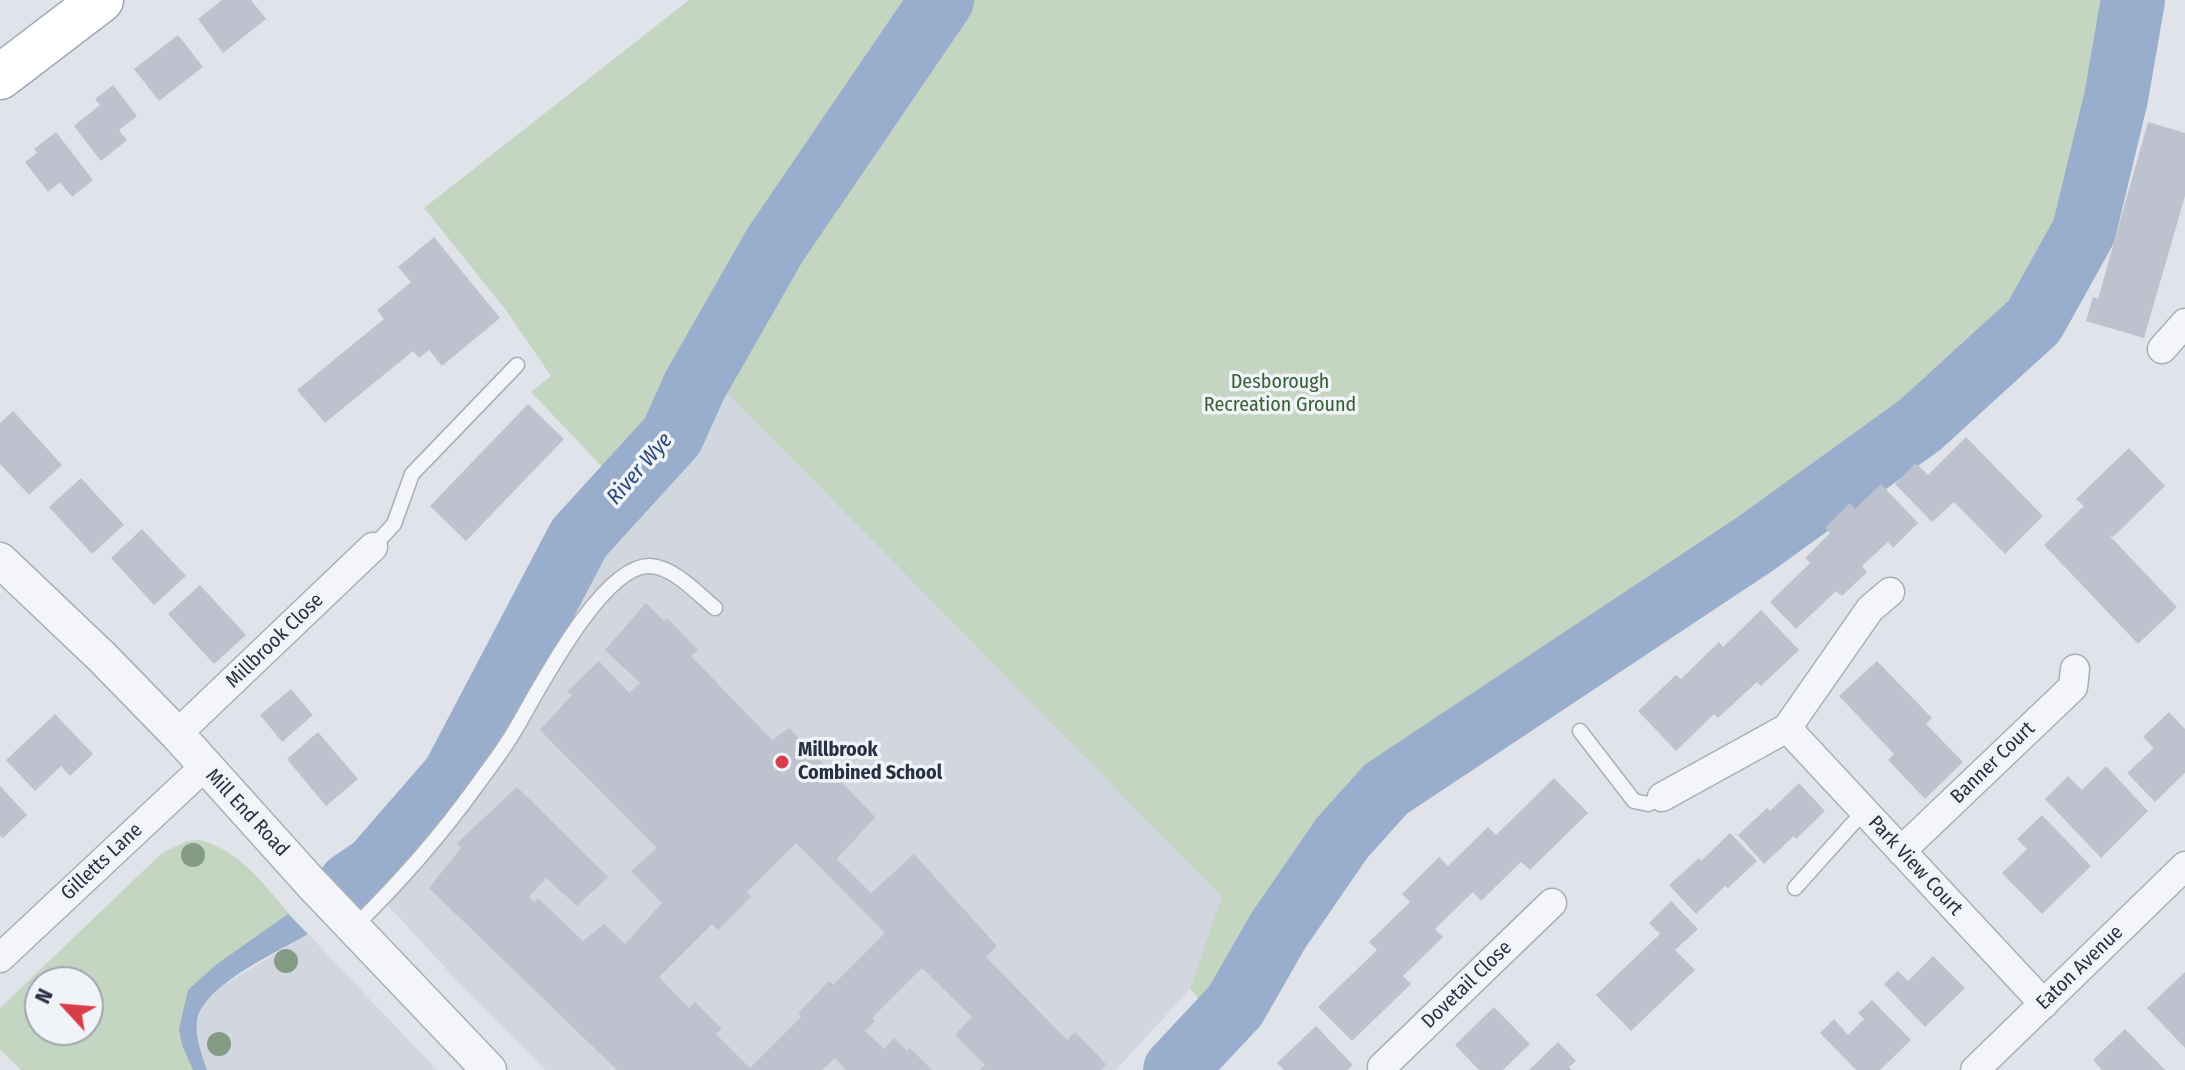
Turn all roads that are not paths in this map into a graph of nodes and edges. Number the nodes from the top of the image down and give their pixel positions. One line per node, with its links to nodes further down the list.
1 (101, 0): 2 (main road)
2 (0, 77)
3 (2185, 323): 4 (street)
4 (2162, 349)
5 (517, 365): 6 (lane)
6 (373, 547): 13 (street, Millbrook Close)
7 (0, 560): 13 (street, Mill End Road)
8 (1890, 592): 11 (street)
9 (715, 608): 21 (lane)
10 (2075, 669): 17 (street, Banner Court)
11 (1787, 728): 15 (street); 16 (street, Park View Court)
12 (1580, 731): 15 (lane)
13 (177, 734): 14 (street, Mill End Road)
14 (204, 767): 21 (street, Mill End Road); 22 (street, Gilletts Lane)
15 (1662, 797)
16 (1864, 811): 17 (street, Park View Court); 19 (lane)
17 (1901, 851): 23 (street, Park View Court)
18 (2185, 866): 23 (street, Eaton Avenue)
19 (1795, 888)
20 (1552, 903): 24 (street, Dovetail Close)
21 (353, 927): 25 (street, Mill End Road)
22 (0, 958)
23 (2044, 1004): 26 (street, Eaton Avenue)
24 (1382, 1069)
25 (489, 1070)
26 (1975, 1070)

